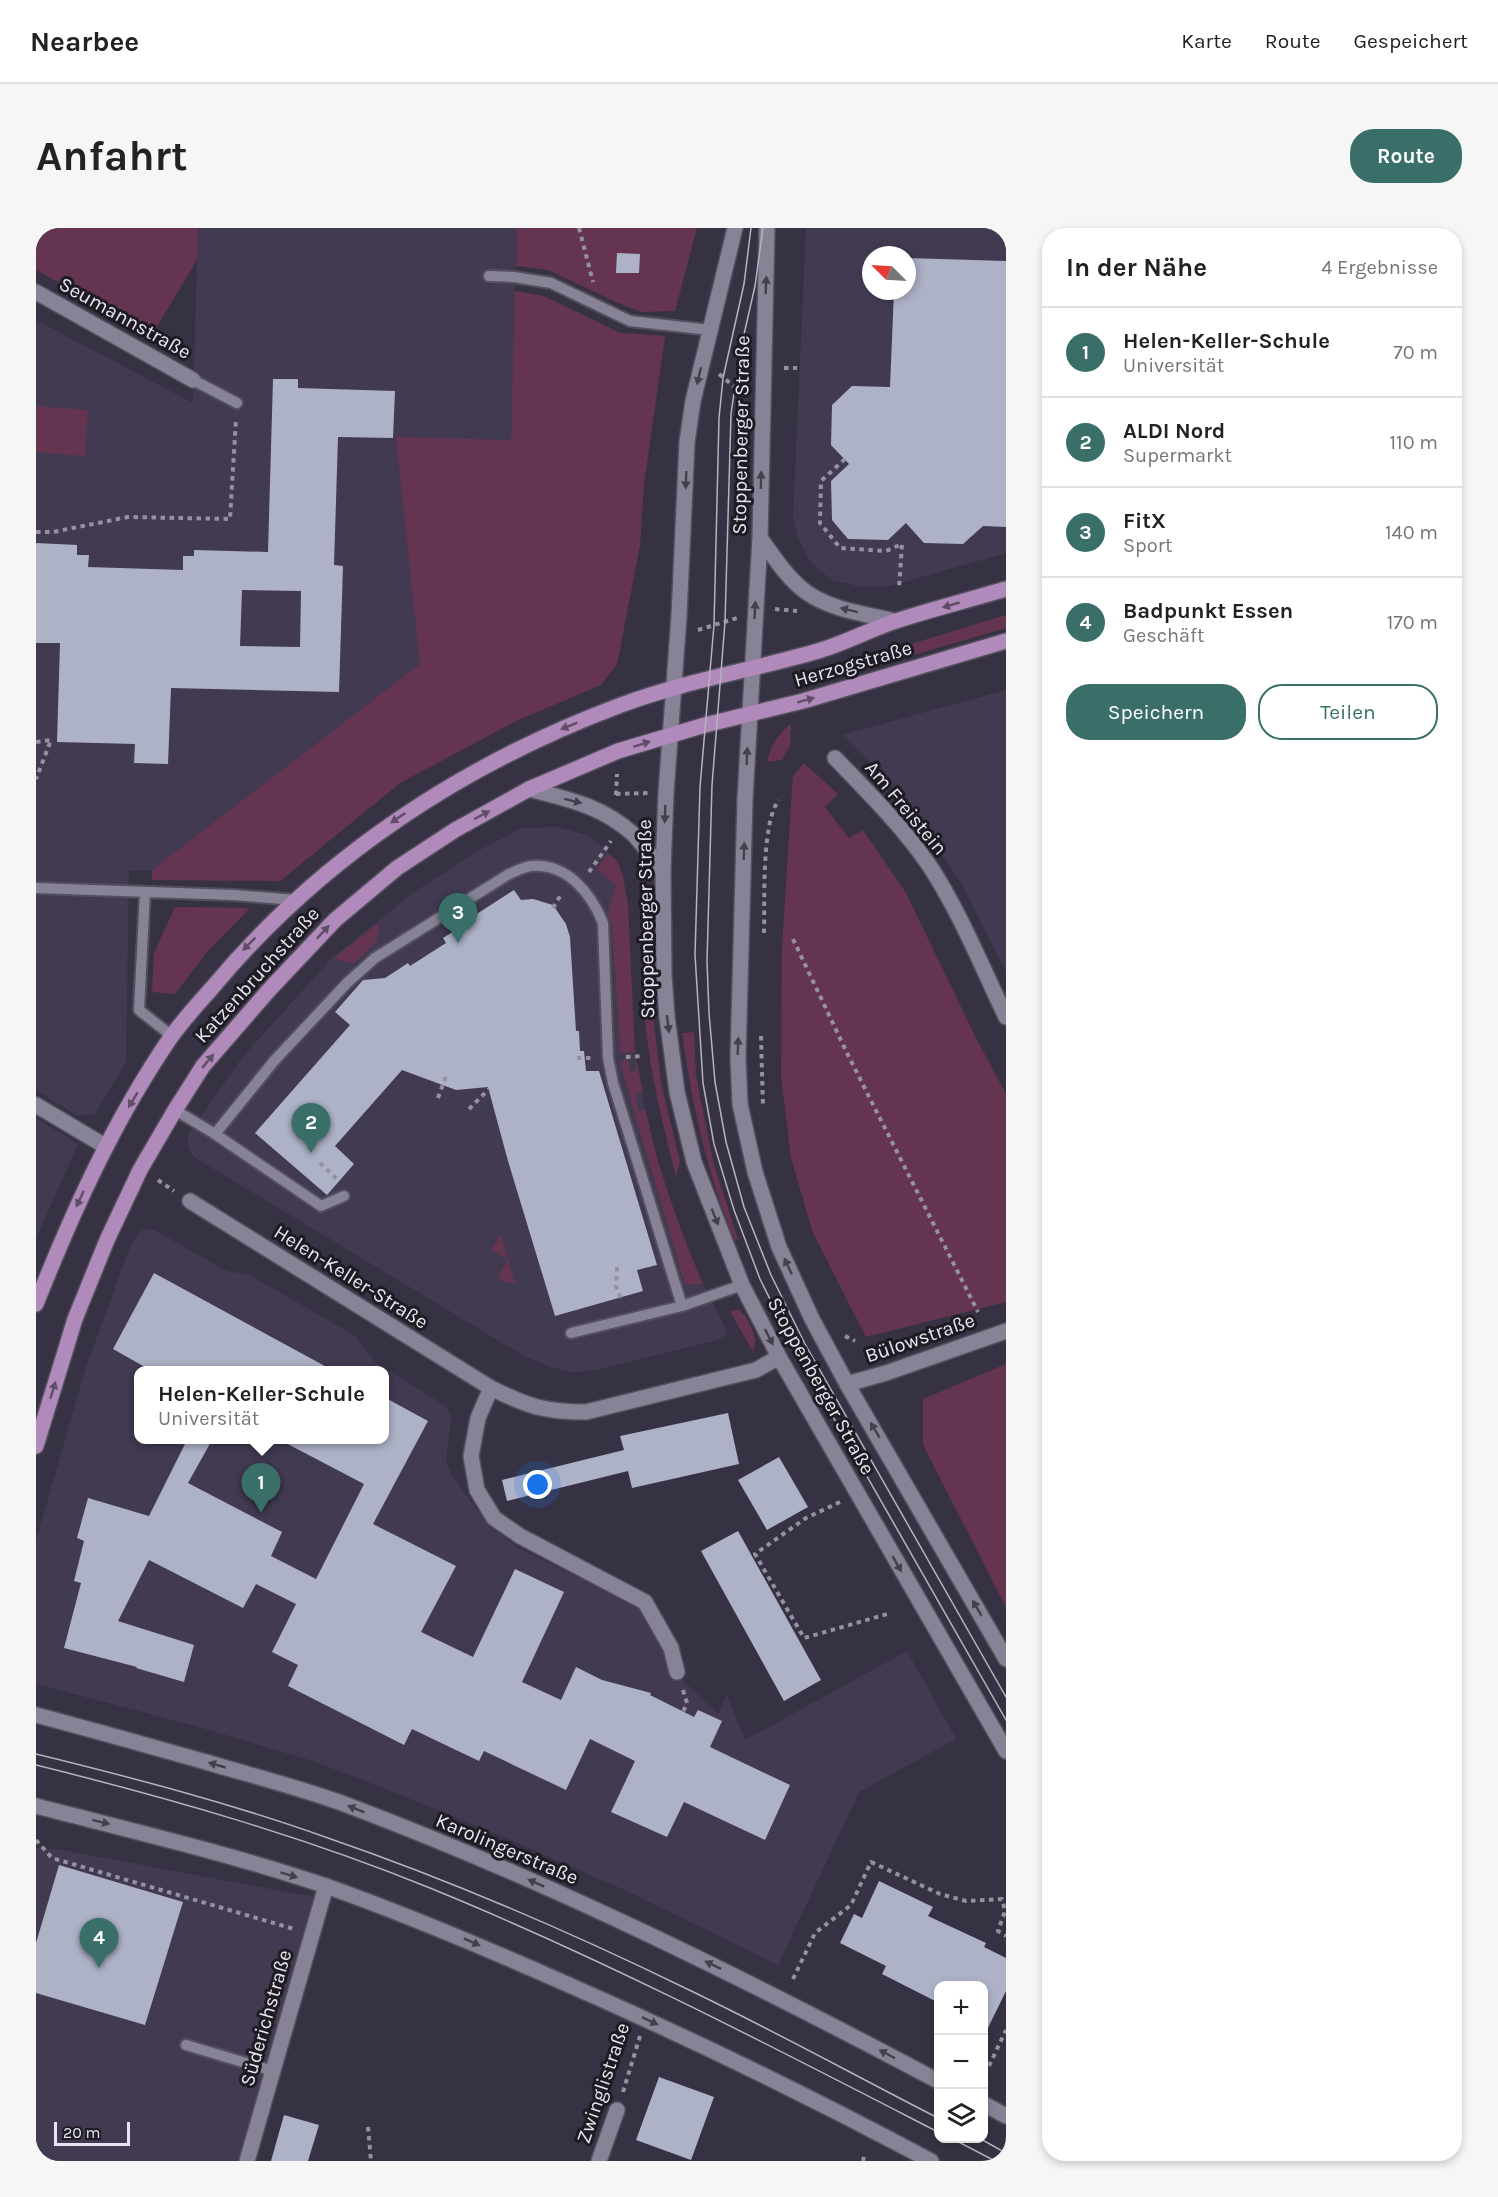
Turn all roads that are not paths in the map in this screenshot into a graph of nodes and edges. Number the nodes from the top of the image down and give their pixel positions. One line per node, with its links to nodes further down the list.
1 (735, 228): 5 (main road, Stoppenberger Straße)
2 (767, 228): 8 (main road, Stoppenberger Straße, one-way to 2)
3 (489, 276): 5 (lane)
4 (36, 292): 6 (main road, Seumannstraße)
5 (710, 330): 14 (main road, Stoppenberger Straße, one-way to 14)
6 (193, 380): 7 (lane)
7 (237, 404)
8 (760, 538): 10 (main road, one-way to 8); 12 (main road, Stoppenberger Straße, one-way to 8)
9 (1006, 589): 10 (main road, Herzogstraße, one-way to 10)
10 (895, 621): 12 (main road, Herzogstraße)
11 (1006, 641): 15 (main road, Herzogstraße, one-way to 11)
12 (752, 668): 13 (main road, Herzogstraße); 15 (main road, Stoppenberger Straße)
13 (716, 677): 14 (main road, Katzenbruchstraße)
14 (674, 688): 17 (main road, Stoppenberger Straße); 23 (main road, Katzenbruchstraße, one-way to 23)
15 (748, 713): 16 (main road, Herzogstraße); 38 (main road, Stoppenberger Straße, one-way to 15)
16 (711, 723): 17 (main road, Katzenbruchstraße)
17 (671, 734): 19 (main road, Katzenbruchstraße, one-way to 17); 20 (main road, Stoppenberger Straße, one-way to 20)
18 (835, 758): 24 (main road, Am Freistein)
19 (530, 789): 20 (main road, one-way to 20); 27 (main road, Katzenbruchstraße, one-way to 19)
20 (663, 871): 32 (main road, Stoppenberger Straße, one-way to 32)
21 (36, 888): 22 (lane)
22 (144, 892): 23 (lane); 25 (lane)
23 (295, 900): 25 (main road, Katzenbruchstraße, one-way to 25)
24 (1006, 1017)
25 (172, 1036): 29 (main road, Katzenbruchstraße, one-way to 29)
26 (36, 1105): 29 (main road)
27 (175, 1110): 28 (lane); 40 (main road, Katzenbruchstraße, one-way to 27)
28 (215, 1134): 30 (lane); 34 (lane)
29 (105, 1146): 33 (main road, Katzenbruchstraße, one-way to 33)
30 (345, 1196)
31 (190, 1201): 39 (main road, Helen-Keller-Straße)
32 (742, 1285): 34 (lane); 37 (main road, Stoppenberger Straße, one-way to 37)
33 (36, 1304)
34 (682, 1306): 36 (lane)
35 (1006, 1331): 38 (main road, Bülowstraße)
36 (571, 1333)
37 (779, 1357): 39 (main road, Helen-Keller-Straße); 44 (main road, Stoppenberger Straße, one-way to 44)
38 (847, 1384): 41 (main road, Stoppenberger Straße, one-way to 38)
39 (491, 1388): 42 (main road)
40 (36, 1446)
41 (1006, 1659)
42 (677, 1672)
43 (36, 1714): 49 (main road, Karolingerstraße, one-way to 43)
44 (1006, 1750)
45 (39, 1809): 46 (main road, one-way to 46)
46 (326, 1886): 48 (main road, Süderichstraße); 55 (main road, one-way to 55)
47 (186, 2045): 48 (lane)
48 (273, 2071): 53 (main road, Süderichstraße)
49 (934, 2078)
50 (988, 2106): 52 (main road)
51 (617, 2110): 54 (main road, Zwinglistraße)
52 (1006, 2116)
53 (247, 2161)
54 (599, 2161)
55 (931, 2161)

